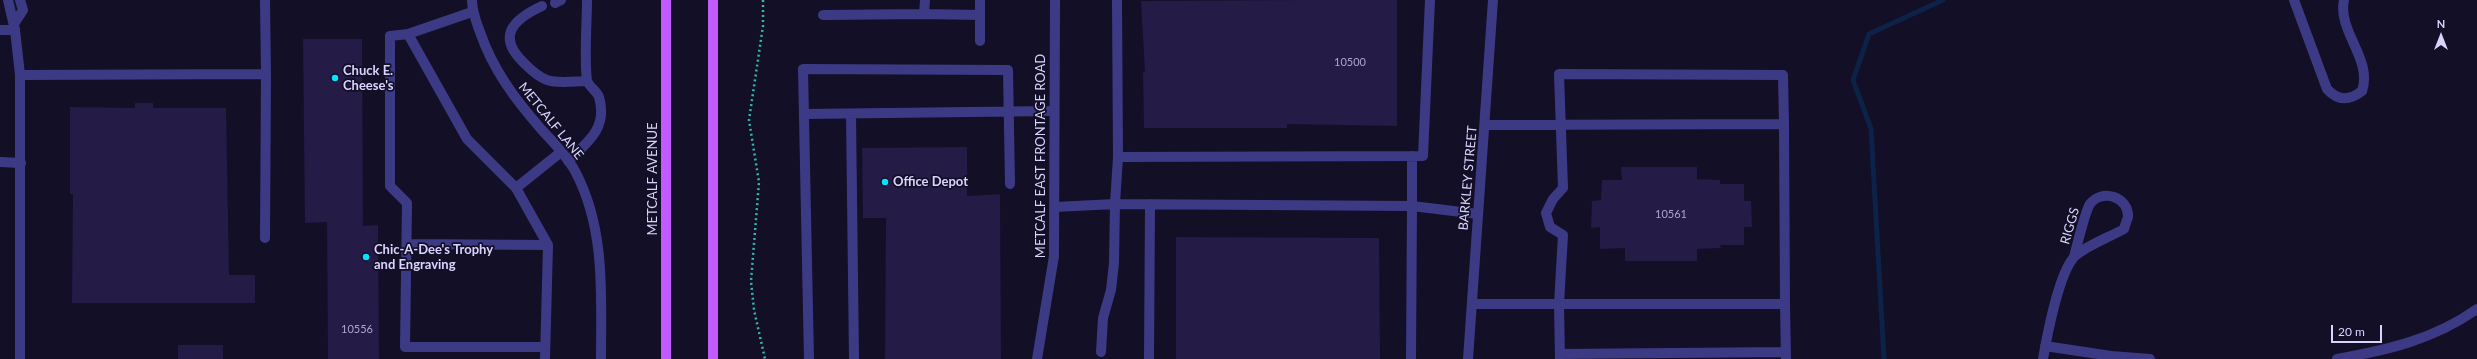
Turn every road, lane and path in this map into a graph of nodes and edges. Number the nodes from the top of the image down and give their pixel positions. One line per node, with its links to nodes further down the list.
1 (8, 0): 22 (street)
2 (20, 0): 22 (street)
3 (265, 0): 26 (street)
4 (472, 0): 18 (street, METCALF LANE)
5 (587, 0): 28 (street)
6 (666, 0): 65 (main road, METCALF AVENUE)
7 (713, 0): 66 (main road)
8 (763, 0): 67 (path)
9 (925, 0): 19 (street)
10 (980, 0): 21 (street)
11 (1055, 0): 29 (street, METCALF EAST FRONTAGE ROAD)
12 (1116, 0): 38 (street)
13 (1430, 0): 37 (street)
14 (1493, 0): 34 (street, BARKLEY STREET)
15 (2294, 0): 16 (street)
16 (2344, 0)
17 (542, 6): 28 (street)
18 (472, 12): 24 (street); 36 (street, METCALF LANE)
19 (924, 14): 20 (street); 21 (street)
20 (823, 15)
21 (980, 15): 25 (street)
22 (15, 27): 23 (street); 27 (street)
23 (0, 30)
24 (408, 34): 43 (street); 50 (street)
25 (980, 41)
26 (266, 74): 27 (street); 49 (street)
27 (20, 75): 41 (street)
28 (587, 81): 39 (street)
29 (1054, 111): 30 (street); 47 (street, METCALF EAST FRONTAGE ROAD)
30 (1009, 112): 31 (street); 32 (street); 42 (street)
31 (804, 114): 32 (street); 68 (street)
32 (850, 114): 69 (street)
33 (1784, 124): 35 (street); 35 (street); 55 (street)
34 (1486, 125): 35 (street); 48 (street, BARKLEY STREET)
35 (1560, 125): 54 (street)
36 (561, 152): 39 (street, METCALF LANE); 43 (street)
37 (1412, 156): 38 (street); 46 (street)
38 (1118, 157): 44 (street)
39 (568, 161): 64 (street, METCALF LANE)
40 (0, 162): 41 (street)
41 (21, 163): 62 (street)
42 (1010, 184)
43 (516, 188): 51 (street)
44 (1115, 204): 45 (street); 47 (street); 59 (street)
45 (1150, 204): 46 (street); 71 (street)
46 (1412, 206): 48 (street); 72 (street)
47 (1055, 207): 70 (street, METCALF EAST FRONTAGE ROAD)
48 (1478, 214): 53 (street, BARKLEY STREET)
49 (265, 238)
50 (407, 244): 51 (street); 58 (street)
51 (548, 245): 58 (street)
52 (2074, 257): 52 (street, RIGGS); 57 (street, RIGGS)
53 (1472, 304): 54 (street); 73 (street, BARKLEY STREET)
54 (1559, 304): 55 (street); 61 (street)
55 (1785, 304): 60 (street)
56 (2477, 309): 76 (street)
57 (2045, 346): 74 (street, RIGGS); 75 (street)
58 (545, 347): 63 (street)
59 (1101, 352)
60 (1785, 356): 61 (street)
61 (1560, 357)
62 (20, 359)
63 (545, 359)
64 (601, 359)
65 (666, 359)
66 (713, 359)
67 (765, 359)
68 (809, 359)
69 (854, 359)
70 (1038, 359)
71 (1149, 359)
72 (1411, 359)
73 (1468, 359)
74 (2043, 359)
75 (2150, 359)
76 (2337, 359)

